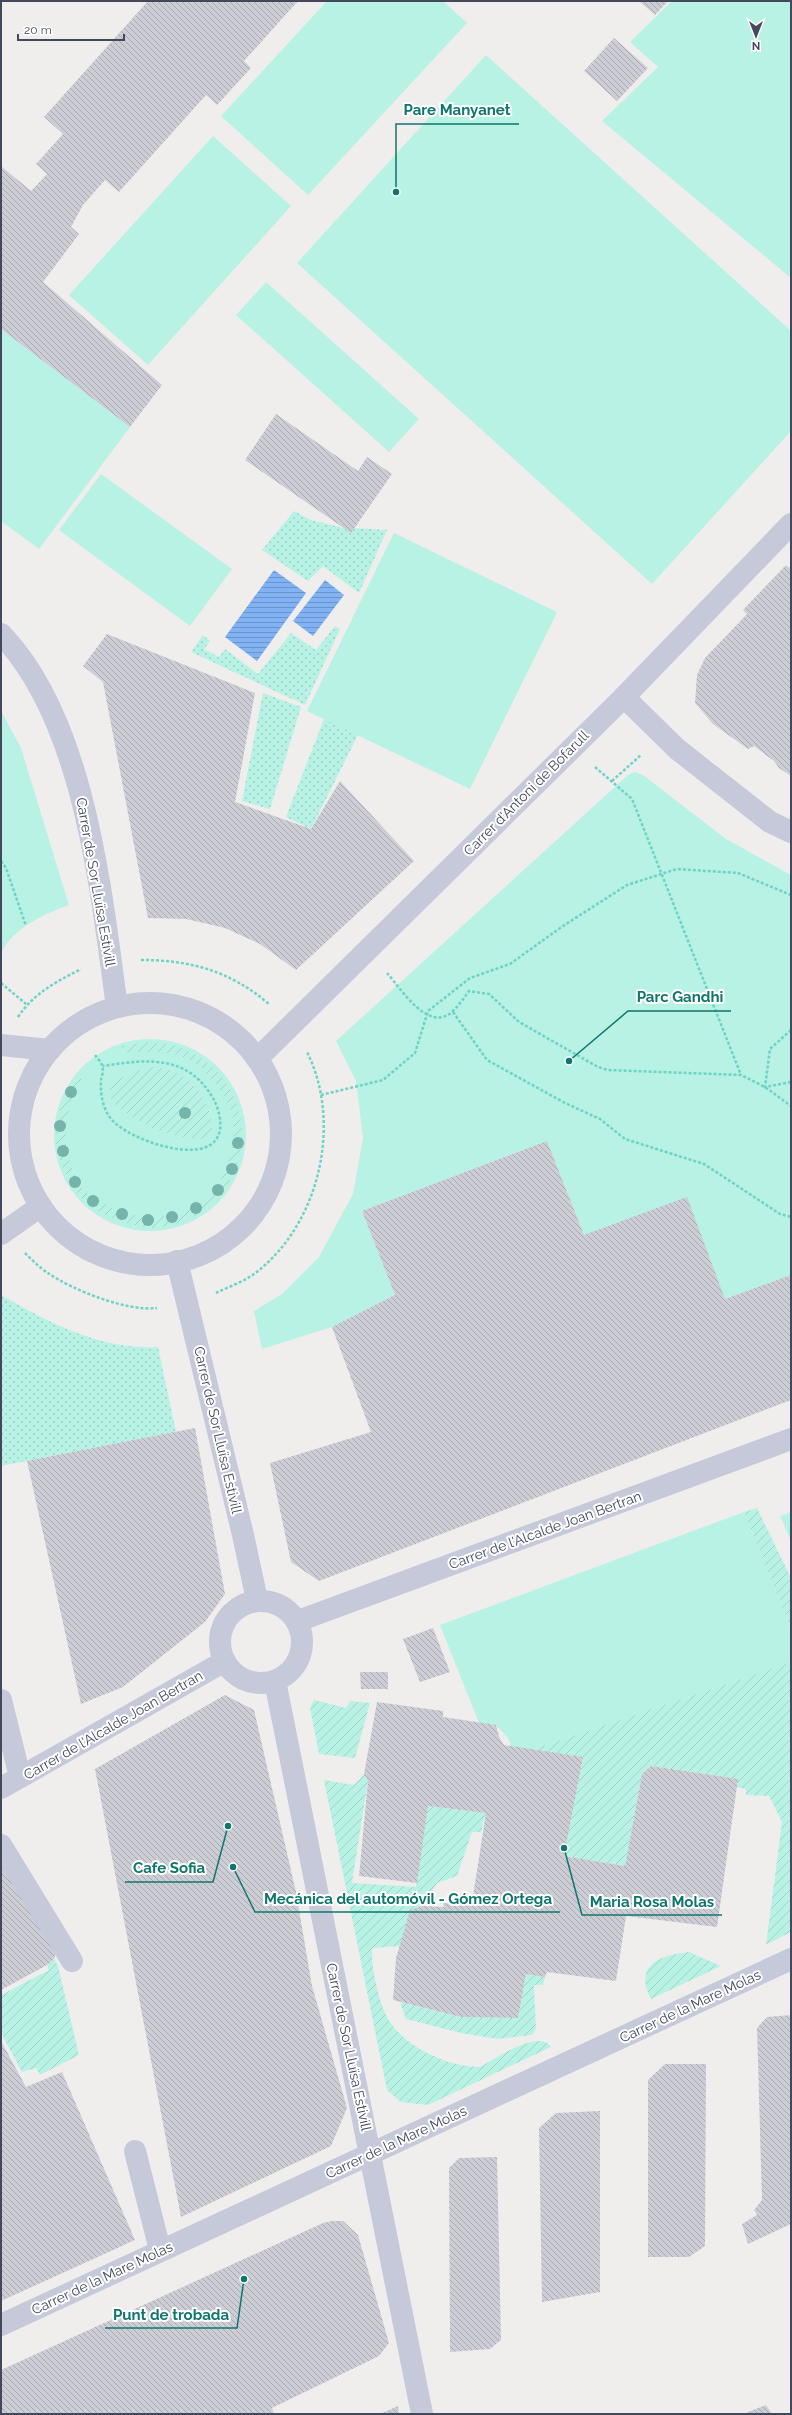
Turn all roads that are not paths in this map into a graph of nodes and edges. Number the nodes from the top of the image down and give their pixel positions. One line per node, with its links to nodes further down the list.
1 (791, 524): 3 (street, Carrer d'Antoni de Bofarull)
2 (1, 634): 5 (street, Carrer de Sor Lluïsa Estivill)
3 (624, 697): 4 (street); 8 (street, Carrer d'Antoni de Bofarull)
4 (791, 832)
5 (117, 1007): 7 (street); 8 (street)
6 (1, 1044): 7 (street)
7 (50, 1050): 9 (street)
8 (257, 1059): 11 (street)
9 (41, 1206): 10 (street); 11 (street)
10 (1, 1234)
11 (177, 1261): 13 (street, Carrer de Sor Lluïsa Estivill)
12 (791, 1439): 14 (street, Carrer de l'Alcalde Joan Bertran)
13 (257, 1600): 14 (street); 15 (street)
14 (298, 1621): 16 (street)
15 (225, 1661): 16 (street); 18 (street, Carrer de l'Alcalde Joan Bertran)
16 (275, 1681): 24 (street, Carrer de Sor Lluïsa Estivill)
17 (1, 1700): 18 (street)
18 (20, 1777): 19 (street, Carrer de l'Alcalde Joan Bertran)
19 (1, 1788)
20 (1, 1845): 22 (street)
21 (791, 1959): 24 (street, Carrer de la Mare Molas)
22 (72, 1960)
23 (135, 2151): 25 (street)
24 (371, 2153): 25 (street, Carrer de la Mare Molas); 27 (street, Carrer de Sor Lluïsa Estivill)
25 (160, 2250): 26 (street, Carrer de la Mare Molas)
26 (1, 2325)
27 (422, 2414)

